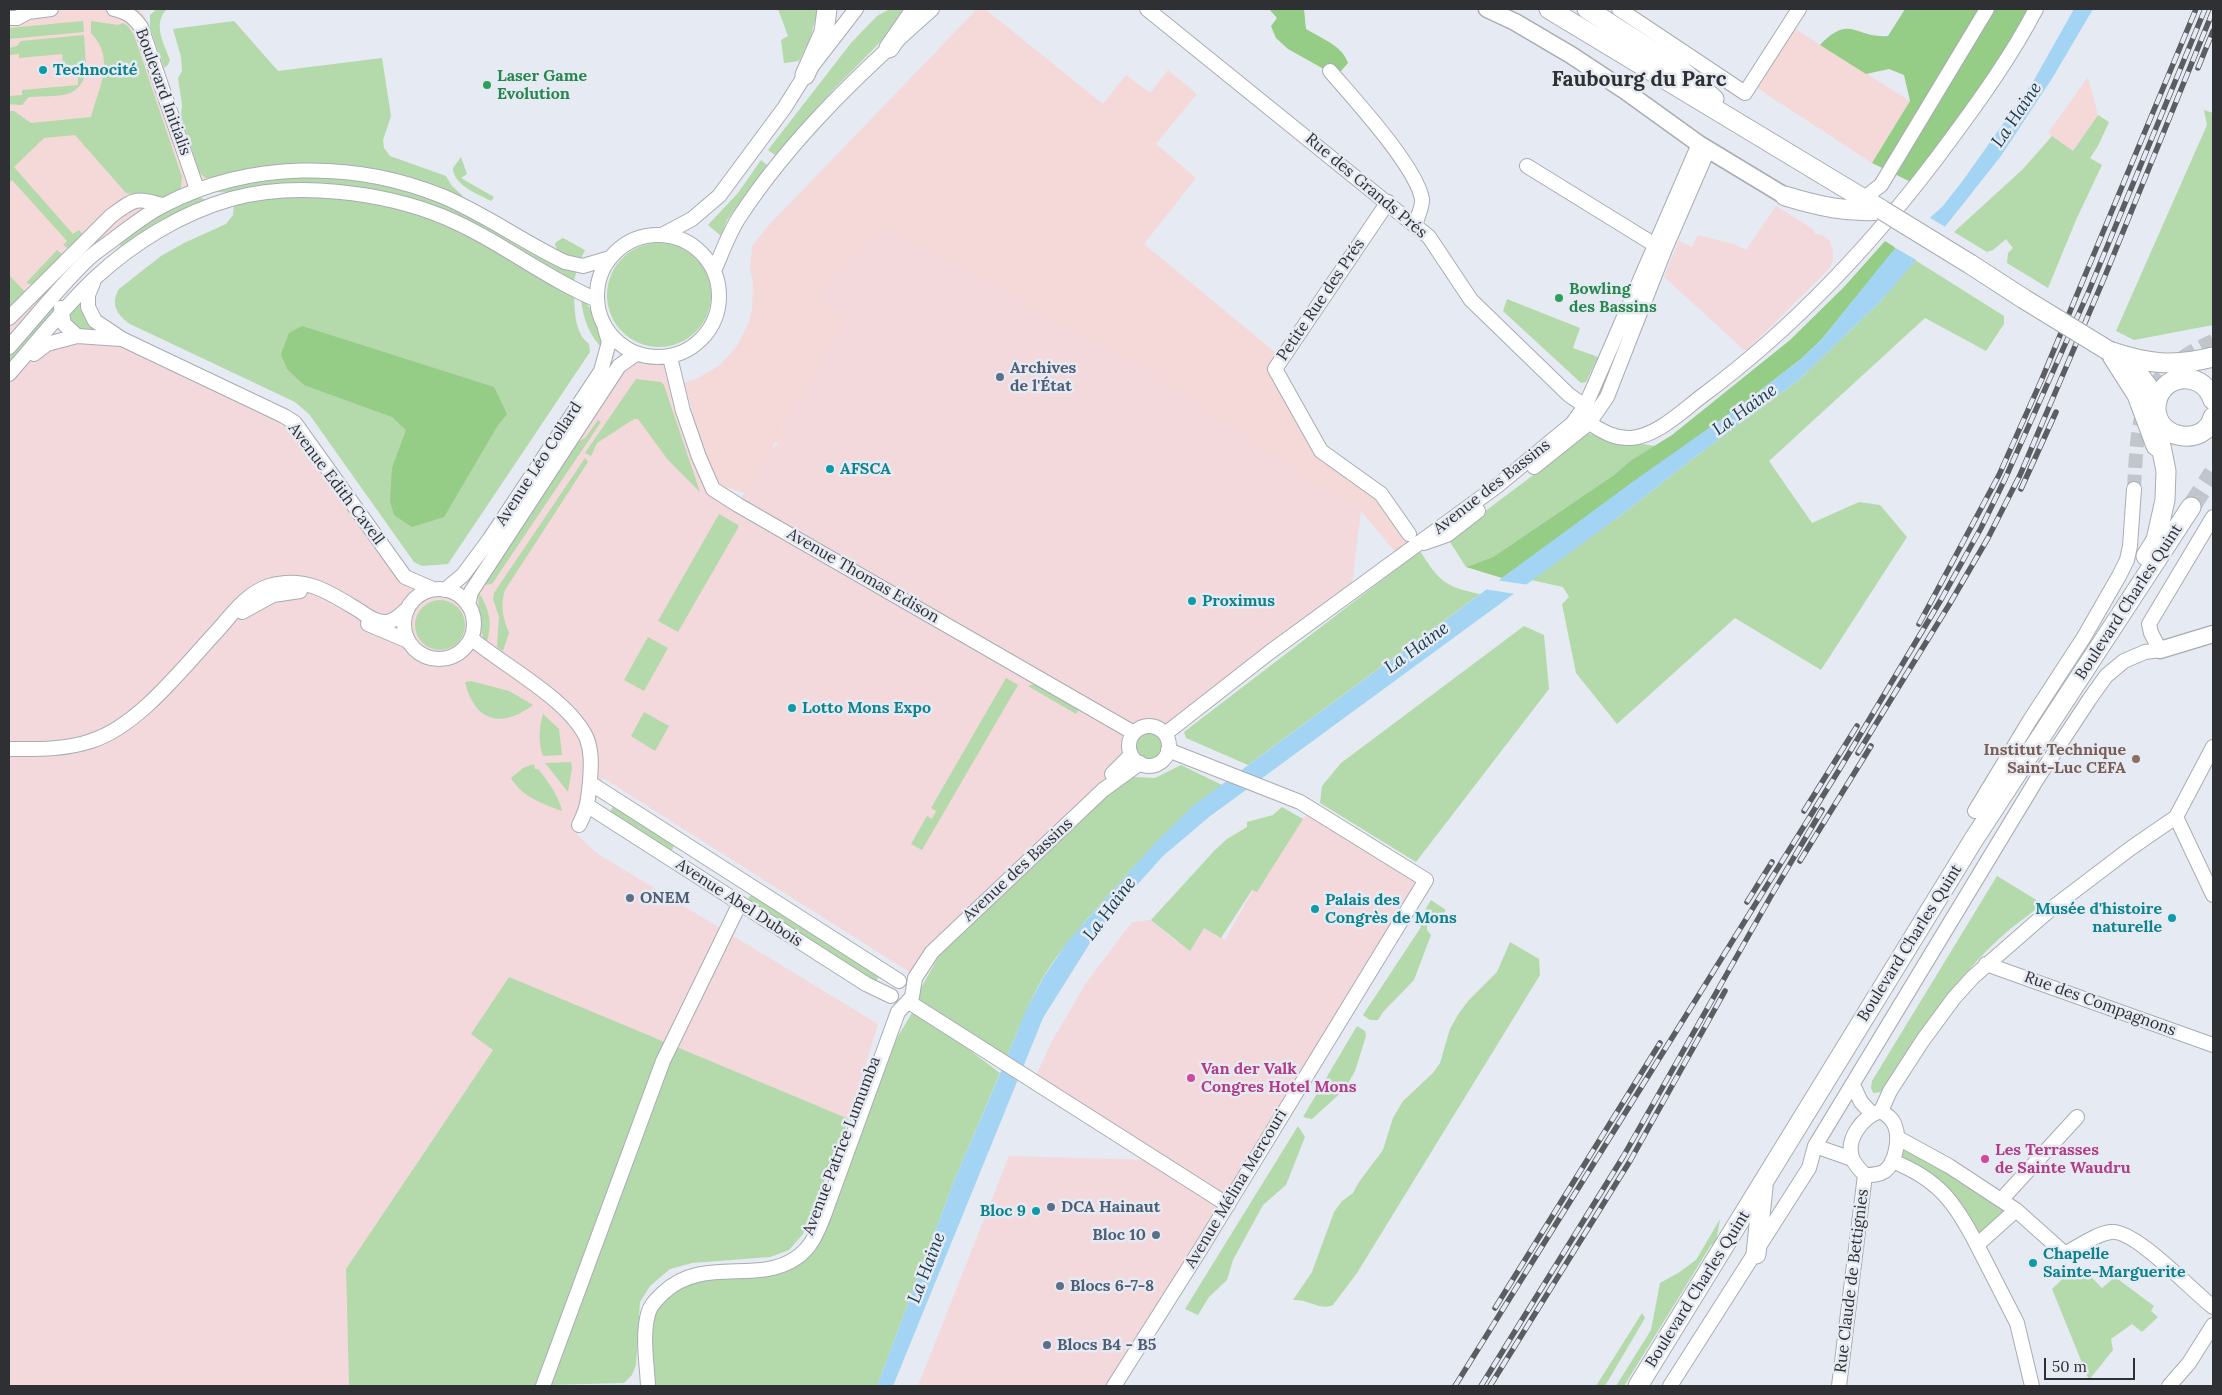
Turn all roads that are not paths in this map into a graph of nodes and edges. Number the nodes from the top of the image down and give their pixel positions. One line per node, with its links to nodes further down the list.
1 (51, 9): 15 (street)
2 (114, 9): 23 (street, Boulevard Initialis)
3 (827, 9): 19 (highway)
4 (856, 9): 19 (street)
5 (916, 9): 17 (highway)
6 (932, 9): 17 (street)
7 (1147, 9): 27 (street, Rue des Grands Prés)
8 (1486, 9): 21 (main road)
9 (1549, 9): 20 (highway)
10 (1587, 9): 20 (highway)
11 (1619, 9): 12 (street)
12 (1800, 9)
13 (1987, 9): 25 (street)
14 (2036, 9): 56 (street)
15 (24, 10): 16 (street)
16 (9, 18)
17 (889, 48): 34 (street)
18 (1330, 71): 30 (street)
19 (805, 75): 31 (street)
20 (1749, 130): 25 (highway)
21 (1703, 147): 24 (main road); 32 (street, Avenue des Bassins); 56 (street)
22 (1527, 166): 32 (street)
23 (197, 189): 26 (street); 28 (street); 33 (street)
24 (1785, 196): 29 (highway)
25 (1863, 199): 29 (highway)
26 (224, 201): 35 (street); 37 (street)
27 (1388, 202): 30 (street, Rue des Grands Prés); 62 (street, Petite Rue des Prés)
28 (162, 205): 36 (street); 39 (street)
29 (1882, 210): 44 (highway, bridge)
30 (1415, 225): 55 (street, Rue des Grands Prés)
31 (662, 235): 33 (street); 34 (street)
32 (1655, 245): 55 (street, Avenue des Bassins)
33 (610, 258): 37 (street)
34 (714, 271): 46 (street)
35 (96, 278): 38 (street); 42 (street)
36 (67, 282): 38 (street); 43 (street)
37 (597, 300): 40 (street)
38 (62, 314): 41 (street); 50 (street)
39 (9, 318)
40 (604, 326): 45 (street); 66 (street, Avenue Léo Collard)
41 (77, 336): 42 (street); 51 (street)
42 (122, 339): 64 (street, Avenue Edith Cavell)
43 (9, 347)
44 (2109, 351): 47 (highway); 48 (highway); 65 (highway)
45 (636, 354): 46 (street); 67 (street, Avenue Léo Collard)
46 (670, 357): 74 (street, Avenue Thomas Edison)
47 (2213, 357)
48 (2134, 368): 52 (highway); 53 (highway)
49 (2213, 370): 52 (highway)
50 (9, 374)
51 (9, 379)
52 (2183, 380): 53 (highway); 54 (highway)
53 (2157, 399): 57 (highway)
54 (2213, 400)
55 (1585, 406): 63 (street, Avenue des Bassins)
56 (1589, 422): 63 (street)
57 (2161, 424): 58 (highway); 65 (highway)
58 (2211, 425)
59 (2134, 489): 82 (street, Boulevard Charles Quint)
60 (2191, 506): 85 (highway, Boulevard Charles Quint)
61 (2213, 517): 73 (street, Boulevard Charles Quint)
62 (1409, 534)
63 (1418, 545): 75 (street, Avenue des Bassins)
64 (404, 577): 66 (street); 68 (street, Avenue Edith Cavell)
65 (2129, 583): 85 (highway)
66 (439, 590): 67 (street); 68 (street)
67 (468, 605): 71 (street)
68 (408, 607): 69 (street); 72 (street)
69 (231, 615): 72 (street); 77 (street)
70 (2213, 634): 73 (main road)
71 (471, 638): 72 (street); 80 (street)
72 (408, 641)
73 (2160, 650): 91 (street, Boulevard Charles Quint)
74 (1134, 733): 75 (street); 79 (street)
75 (1165, 734): 78 (street)
76 (2213, 747): 83 (street)
77 (9, 749)
78 (1168, 750): 79 (street); 103 (street, Avenue Mélina Mercouri)
79 (1136, 759): 89 (street, Avenue des Bassins)
80 (590, 782): 81 (street); 89 (street, Avenue Abel Dubois)
81 (588, 806): 84 (street); 87 (street, Avenue Abel Dubois)
82 (1974, 811)
83 (2176, 817): 86 (street); 88 (street)
84 (579, 825)
85 (1974, 839): 100 (highway, Boulevard Charles Quint)
86 (2213, 895)
87 (740, 903): 89 (street, Avenue Abel Dubois); 109 (street)
88 (1986, 964): 90 (street, Rue des Compagnons); 92 (street)
89 (901, 991): 103 (street); 110 (street, Avenue Patrice Lumumba)
90 (2213, 1044)
91 (1854, 1085): 92 (street); 95 (street, Boulevard Charles Quint)
92 (1877, 1113): 94 (street); 96 (street)
93 (2077, 1117): 102 (street)
94 (1898, 1138): 97 (street); 98 (street)
95 (1815, 1146): 96 (street); 106 (street, Boulevard Charles Quint)
96 (1852, 1159): 99 (street)
97 (1892, 1161): 99 (street); 101 (street)
98 (1949, 1166): 101 (street); 102 (street)
99 (1865, 1175): 114 (street, Rue Claude de Bettignies)
100 (1764, 1181): 106 (highway); 112 (highway, Boulevard Charles Quint)
101 (1941, 1190): 105 (street)
102 (2001, 1200): 104 (street)
103 (1228, 1205): 111 (street, Avenue Mélina Mercouri)
104 (2016, 1210): 105 (street); 107 (street)
105 (1977, 1245): 115 (street)
106 (1756, 1254): 113 (street, Boulevard Charles Quint)
107 (2213, 1306)
108 (2213, 1325): 116 (street)
109 (543, 1386)
110 (648, 1386)
111 (1114, 1386)
112 (1638, 1386)
113 (1670, 1386)
114 (1839, 1386)
115 (2032, 1386)
116 (2169, 1386)

